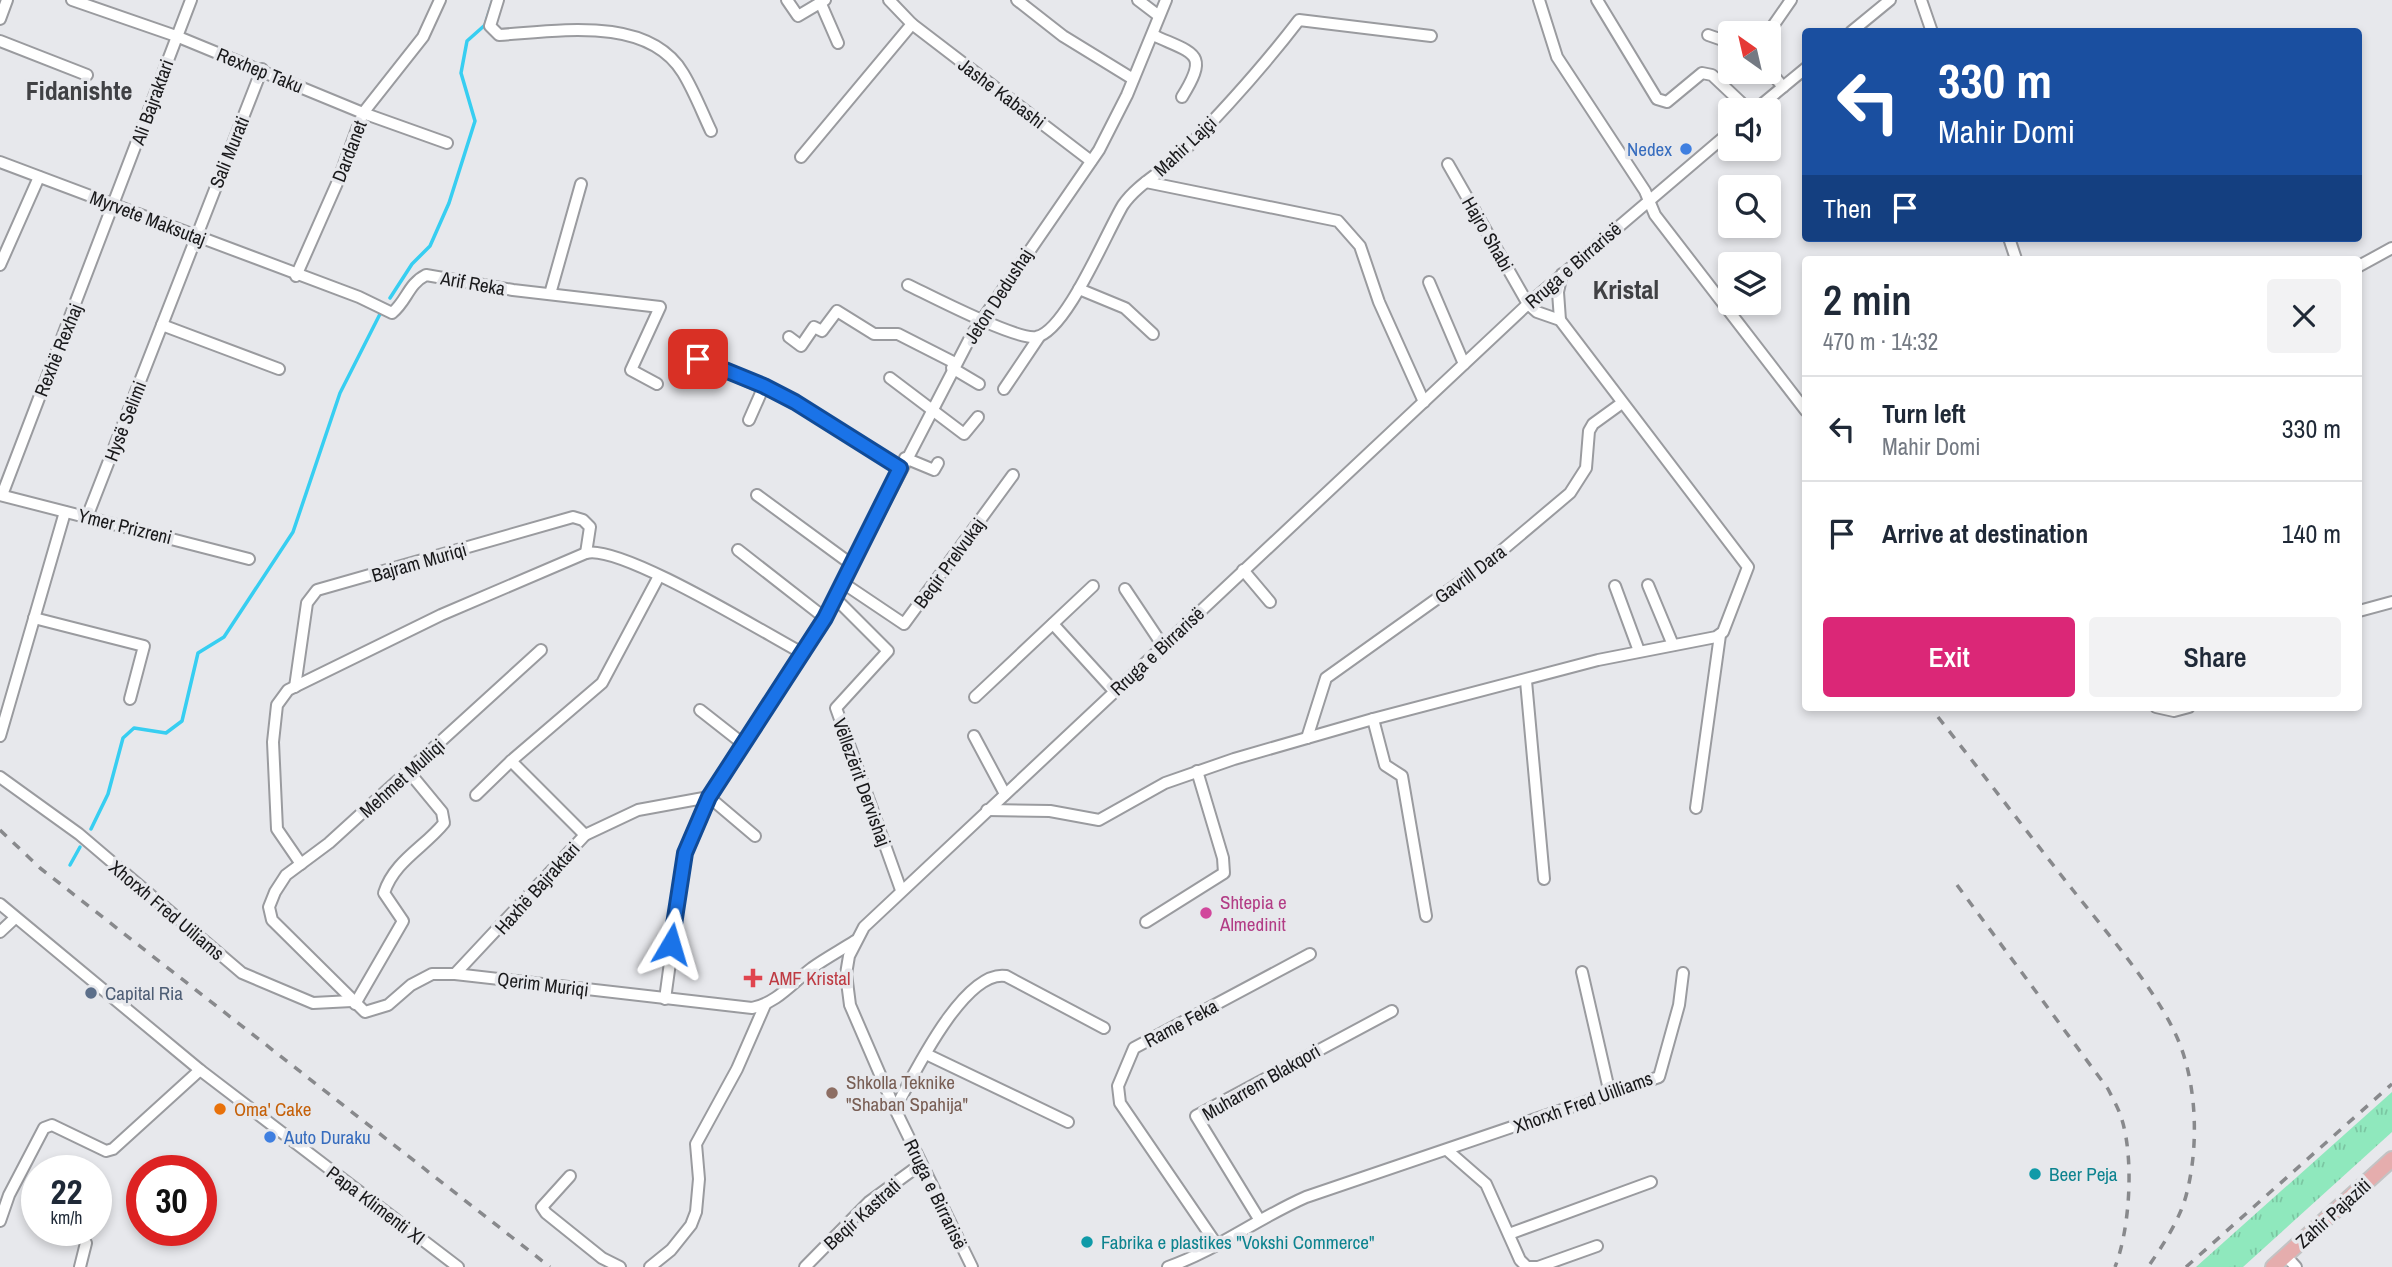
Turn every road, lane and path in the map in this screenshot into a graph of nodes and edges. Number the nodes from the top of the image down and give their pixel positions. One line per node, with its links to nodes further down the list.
1 (7, 0): 20 (street)
2 (72, 0): 18 (street, Rexhep Taku)
3 (110, 0): 18 (street)
4 (191, 0): 27 (street, Ali Bajraktari)
5 (440, 0): 41 (street, Dardanet)
6 (498, 0): 42 (street)
7 (787, 0): 17 (street)
8 (889, 0): 22 (street, Jashe Kabashi)
9 (1017, 0): 35 (street)
10 (1138, 0): 19 (street)
11 (1166, 0): 19 (street, Jeton Dedushaj)
12 (1539, 0): 52 (street)
13 (1598, 0): 39 (street)
14 (1791, 0): 21 (street)
15 (1890, 0): 23 (street)
16 (1921, 0): 24 (street)
17 (823, 2): 31 (street)
18 (106, 12): 27 (street, Rexhep Taku)
19 (1159, 16): 25 (street, Jeton Dedushaj)
20 (0, 19)
21 (1776, 21)
22 (912, 24): 45 (street); 46 (street, Jashe Kabashi)
23 (1856, 28)
24 (1931, 28)
25 (1153, 35): 35 (street, Jeton Dedushaj); 38 (street)
26 (1708, 35): 29 (street)
27 (176, 36): 32 (street, Rexhep Taku); 53 (street, Ali Bajraktari)
28 (1431, 36): 50 (street, Mahir Lajçi)
29 (1718, 38)
30 (0, 41): 34 (street)
31 (838, 43)
32 (262, 69): 41 (street, Rexhep Taku); 54 (street, Sali Murati)
33 (1802, 71): 37 (street)
34 (87, 75)
35 (1133, 79): 46 (street, Jeton Dedushaj)
36 (1781, 84): 37 (street)
37 (1783, 87): 40 (street)
38 (1182, 97)
39 (1736, 98)
40 (1770, 98)
41 (363, 113): 44 (street, Rexhep Taku); 59 (street, Dardanet)
42 (711, 131)
43 (1718, 142): 52 (street, Rruga e Birrarisë)
44 (447, 143)
45 (801, 157)
46 (1091, 161): 65 (street, Jeton Dedushaj)
47 (0, 162): 49 (street, Myrvete Maksutaj)
48 (1448, 164): 64 (street, Hajro Shabi)
49 (39, 177): 53 (street, Myrvete Maksutaj); 57 (street)
50 (1146, 182): 62 (street, Mahir Lajçi); 80 (street)
51 (581, 184): 63 (street)
52 (1648, 200): 58 (street, Rruga e Birrarisë); 82 (street)
53 (114, 205): 54 (street, Myrvete Maksutaj); 89 (street, Rexhë Rexhaj)
54 (195, 235): 59 (street, Myrvete Maksutaj); 67 (street, Hysë Selimi)
55 (2392, 248): 56 (street)
56 (2362, 264)
57 (0, 265)
58 (1562, 274): 64 (street, Rruga e Birrarisë); 66 (street)
59 (296, 276): 63 (street, Arif Reka)
60 (1429, 282): 72 (street)
61 (908, 285): 65 (street)
62 (1079, 289): 68 (street); 70 (street, Mahir Lajçi)
63 (550, 294): 76 (street, Arif Reka)
64 (1528, 304): 66 (street); 72 (street, Rruga e Birrarisë)
65 (981, 320): 70 (street); 73 (street, Jeton Dedushaj)
66 (1560, 320): 81 (street)
67 (162, 325): 74 (street); 92 (street, Hysë Selimi)
68 (1153, 334)
69 (789, 337): 73 (street)
70 (1039, 337): 79 (street, Mahir Lajçi)
71 (698, 359): 78 (street)
72 (1464, 364): 80 (street, Rruga e Birrarisë)
73 (954, 366): 77 (street); 83 (street, Jeton Dedushaj)
74 (279, 369)
75 (890, 378): 83 (street)
76 (657, 384)
77 (979, 384)
78 (764, 386): 85 (street); 86 (street)
79 (1004, 389)
80 (1424, 402): 97 (street, Rruga e Birrarisë)
81 (1622, 403): 111 (street); 126 (street, Gavrill Dara)
82 (1802, 406)
83 (931, 408): 84 (street); 86 (street, Jeton Dedushaj)
84 (978, 418)
85 (750, 421)
86 (903, 463): 87 (street); 96 (street, Jeton Dedushaj)
87 (937, 463)
88 (1013, 475): 99 (street, Beqir Prelvukaj)
89 (1, 495): 91 (street, Ymer Prizreni)
90 (757, 495): 96 (street)
91 (65, 512): 92 (street, Ymer Prizreni); 108 (street)
92 (87, 517): 95 (street, Ymer Prizreni)
93 (738, 550): 109 (street)
94 (586, 553): 98 (street); 118 (street, Bajram Muriqi); 118 (street, Bajram Muriqi)
95 (249, 559)
96 (851, 564): 99 (street, Jeton Dedushaj)
97 (1243, 570): 105 (street); 113 (street, Rruga e Birrarisë)
98 (659, 576): 116 (street); 128 (street)
99 (843, 583): 104 (street, Jeton Dedushaj)
100 (1648, 585): 112 (street)
101 (1093, 586): 110 (street)
102 (1615, 586): 115 (street)
103 (1125, 589): 113 (street)
104 (835, 598): 109 (street, Jeton Dedushaj); 141 (street, Vëllezërit Dervishaj)
105 (1270, 602)
106 (2392, 603): 107 (street)
107 (2362, 610)
108 (34, 618): 121 (street); 124 (street)
109 (825, 618): 116 (street, Jeton Dedushaj)
110 (1053, 624): 119 (street); 120 (street)
111 (1720, 635): 112 (street); 135 (street)
112 (1673, 645): 115 (street)
113 (1163, 646): 119 (street, Rruga e Birrarisë)
114 (541, 650): 130 (street, Mehmet Mulliqi)
115 (1639, 651): 117 (street)
116 (804, 654): 127 (street, Jeton Dedushaj)
117 (1526, 681): 123 (street); 140 (street)
118 (295, 687): 139 (street, Bajram Muriqi)
119 (1114, 691): 132 (street, Rruga e Birrarisë)
120 (975, 697)
121 (130, 699)
122 (699, 710): 127 (street)
123 (1373, 719): 126 (street); 143 (street)
124 (0, 736)
125 (974, 736): 132 (street)
126 (1307, 738): 129 (street)
127 (741, 743): 134 (street, Jeton Dedushaj)
128 (511, 761): 133 (street); 137 (street)
129 (1197, 771): 136 (street); 145 (street)
130 (409, 772): 139 (street, Mehmet Mulliqi); 153 (street)
131 (0, 777): 153 (street, Xhorxh Fred Uiliams)
132 (1005, 794): 136 (street, Rruga e Birrarisë)
133 (476, 795)
134 (709, 797): 137 (street, Haxhë Bajraktari); 138 (street); 152 (street, Jeton Dedushaj)
135 (1696, 808)
136 (987, 810): 141 (street, Rruga e Birrarisë)
137 (585, 835): 151 (street, Haxhë Bajraktari)
138 (755, 836)
139 (301, 864): 153 (street, Mehmet Mulliqi)
140 (1544, 879)
141 (901, 890): 147 (street, Rruga e Birrarisë)
142 (0, 904): 144 (street, Papa Klimenti XI)
143 (1426, 916)
144 (15, 918): 146 (street); 158 (street, Papa Klimenti XI)
145 (1146, 922)
146 (0, 932)
147 (855, 941): 154 (street); 160 (street, Rruga e Birrarisë)
148 (1310, 954): 170 (street, Rame Feka)
149 (1582, 972): 159 (street)
150 (1683, 973): 159 (street, Xhorxh Fred Uilliams)
151 (455, 974): 152 (street, Qerim Muriqi); 153 (street, Qerim Muriqi)
152 (665, 999): 154 (street, Qerim Muriqi)
153 (353, 1003)
154 (765, 1005): 177 (street)
155 (1392, 1011): 167 (street, Muharrem Blakqori)
156 (1104, 1028): 157 (street)
157 (926, 1054): 160 (street); 161 (street)
158 (201, 1070): 168 (street); 175 (street, Papa Klimenti XI)
159 (1611, 1094): 162 (street, Xhorxh Fred Uilliams)
160 (895, 1109): 164 (street, Rruga e Birrarisë)
161 (1068, 1122)
162 (1447, 1150): 167 (street, Xhorxh Fred Uilliams); 169 (street)
163 (2392, 1159): 173 (main road, Zahir Pajaziti)
164 (921, 1164): 178 (street, Beqir Kastrati); 179 (street, Rruga e Birrarisë)
165 (570, 1176): 176 (street)
166 (1650, 1182): 169 (street)
167 (1259, 1219): 170 (street, Xhorxh Fred Uilliams)
168 (0, 1221)
169 (1509, 1234): 172 (street)
170 (1217, 1245): 180 (street, Xhorxh Fred Uilliams)
171 (85, 1246): 174 (street)
172 (1597, 1246)
173 (2291, 1261): 181 (main road, Zahir Pajaziti)
174 (80, 1267)
175 (458, 1267)
176 (620, 1267)
177 (650, 1267)
178 (805, 1267)
179 (972, 1267)
180 (1168, 1267)
181 (2273, 1267)

